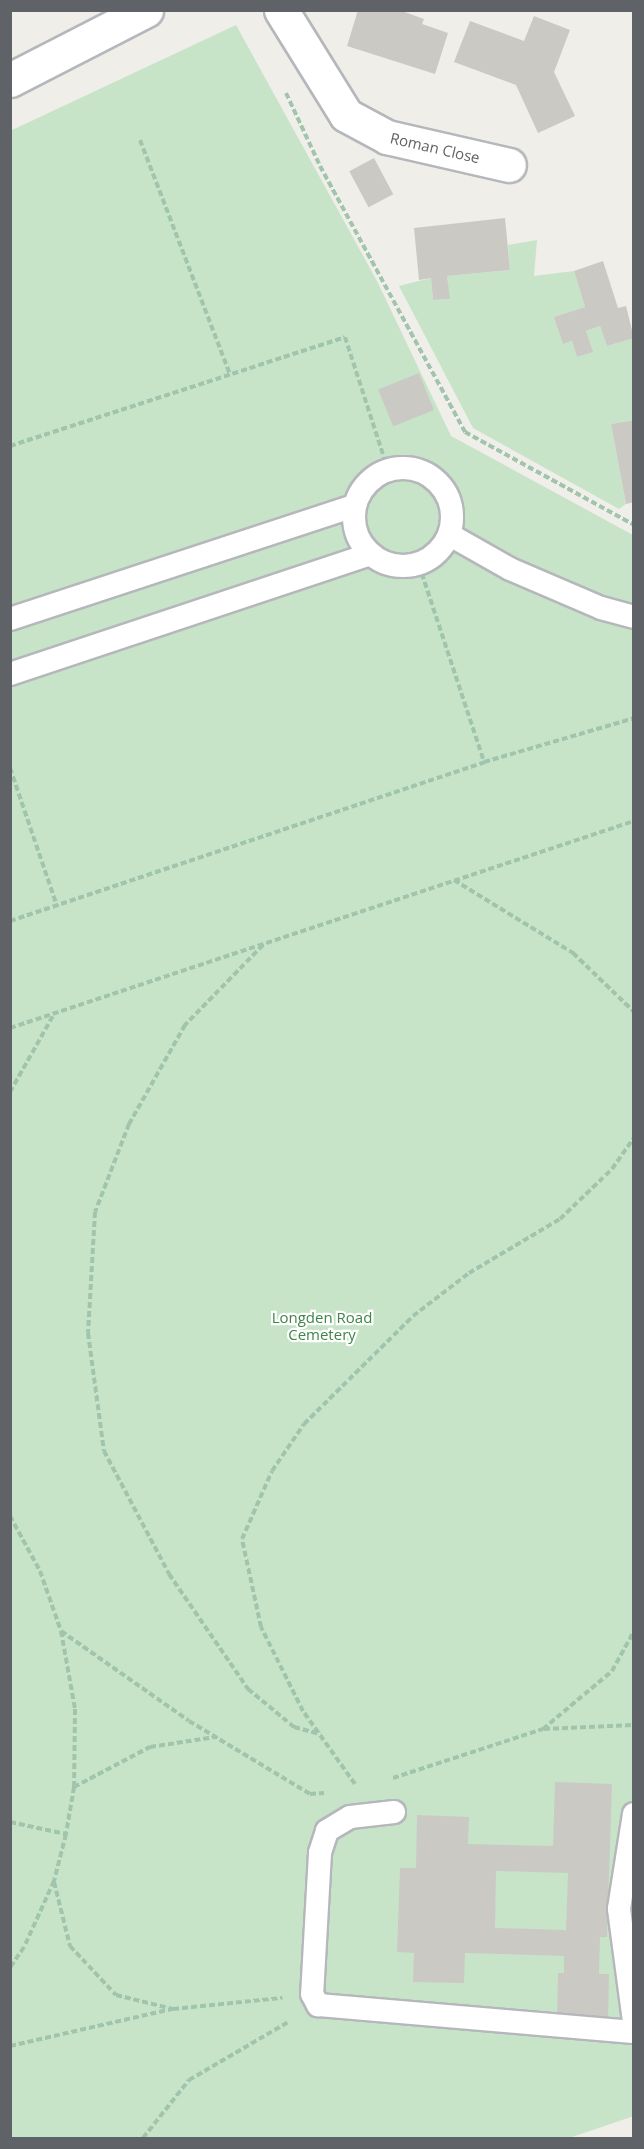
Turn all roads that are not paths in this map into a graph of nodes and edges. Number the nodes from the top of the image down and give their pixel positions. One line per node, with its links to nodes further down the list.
1 (146, 10): 3 (street)
2 (281, 10): 4 (street, Roman Close)
3 (10, 80)
4 (509, 165)
5 (354, 506): 6 (lane); 7 (lane); 9 (lane)
6 (450, 535): 7 (lane); 8 (lane)
7 (370, 554): 10 (lane)
8 (633, 617)
9 (10, 619)
10 (10, 674)
11 (394, 1812): 14 (lane)
12 (633, 1814): 13 (lane)
13 (633, 2022)
14 (633, 2032)

